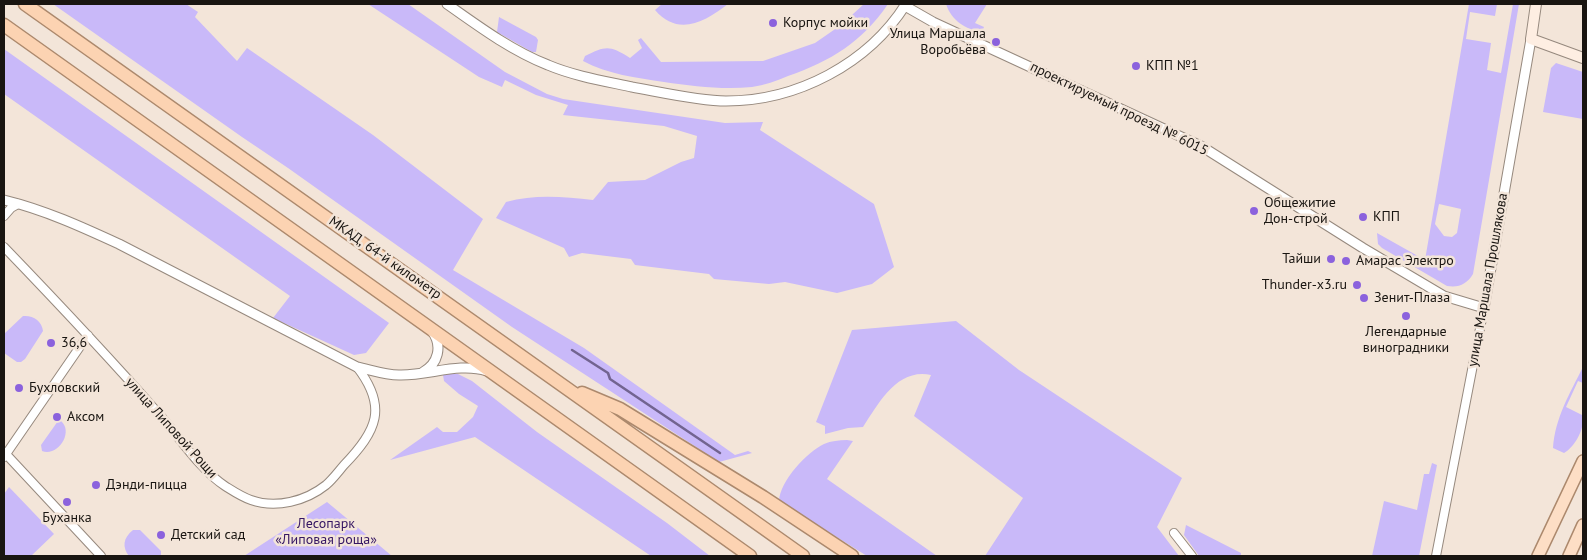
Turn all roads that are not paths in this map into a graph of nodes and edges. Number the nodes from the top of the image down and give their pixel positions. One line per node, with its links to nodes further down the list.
1 (25, 4): 19 (highway, МКАД, 64-й километр)
2 (447, 4): 4 (street)
3 (1536, 4): 6 (main road, улица Маршала Прошлякова)
4 (905, 5): 12 (street, проектируемый проезд № 6015)
5 (4, 25): 13 (highway)
6 (1530, 39): 7 (main road); 12 (street, улица Маршала Прошлякова)
7 (1583, 58)
8 (4, 200): 9 (street)
9 (18, 204): 10 (street); 15 (street)
10 (4, 216)
11 (4, 246): 14 (street, улица Липовой Рощи)
12 (1484, 308): 32 (street, улица Маршала Прошлякова)
13 (428, 327): 17 (street); 18 (highway)
14 (88, 335): 20 (street, улица Липовой Рощи); 21 (street)
15 (358, 367): 16 (street); 20 (street, улица Липовой Рощи)
16 (380, 372): 17 (street); 20 (street)
17 (422, 373): 18 (street)
18 (495, 374): 23 (highway)
19 (559, 383): 29 (highway, МКАД, 64-й километр); 30 (highway)
20 (370, 386)
21 (4, 454): 26 (street)
22 (1583, 461): 33 (main road)
23 (694, 516): 27 (highway); 28 (highway)
24 (1583, 525): 34 (main road)
25 (1174, 532): 31 (street)
26 (101, 556)
27 (734, 556)
28 (750, 556)
29 (803, 556)
30 (852, 556)
31 (1192, 556)
32 (1436, 556)
33 (1538, 556)
34 (1569, 556)

